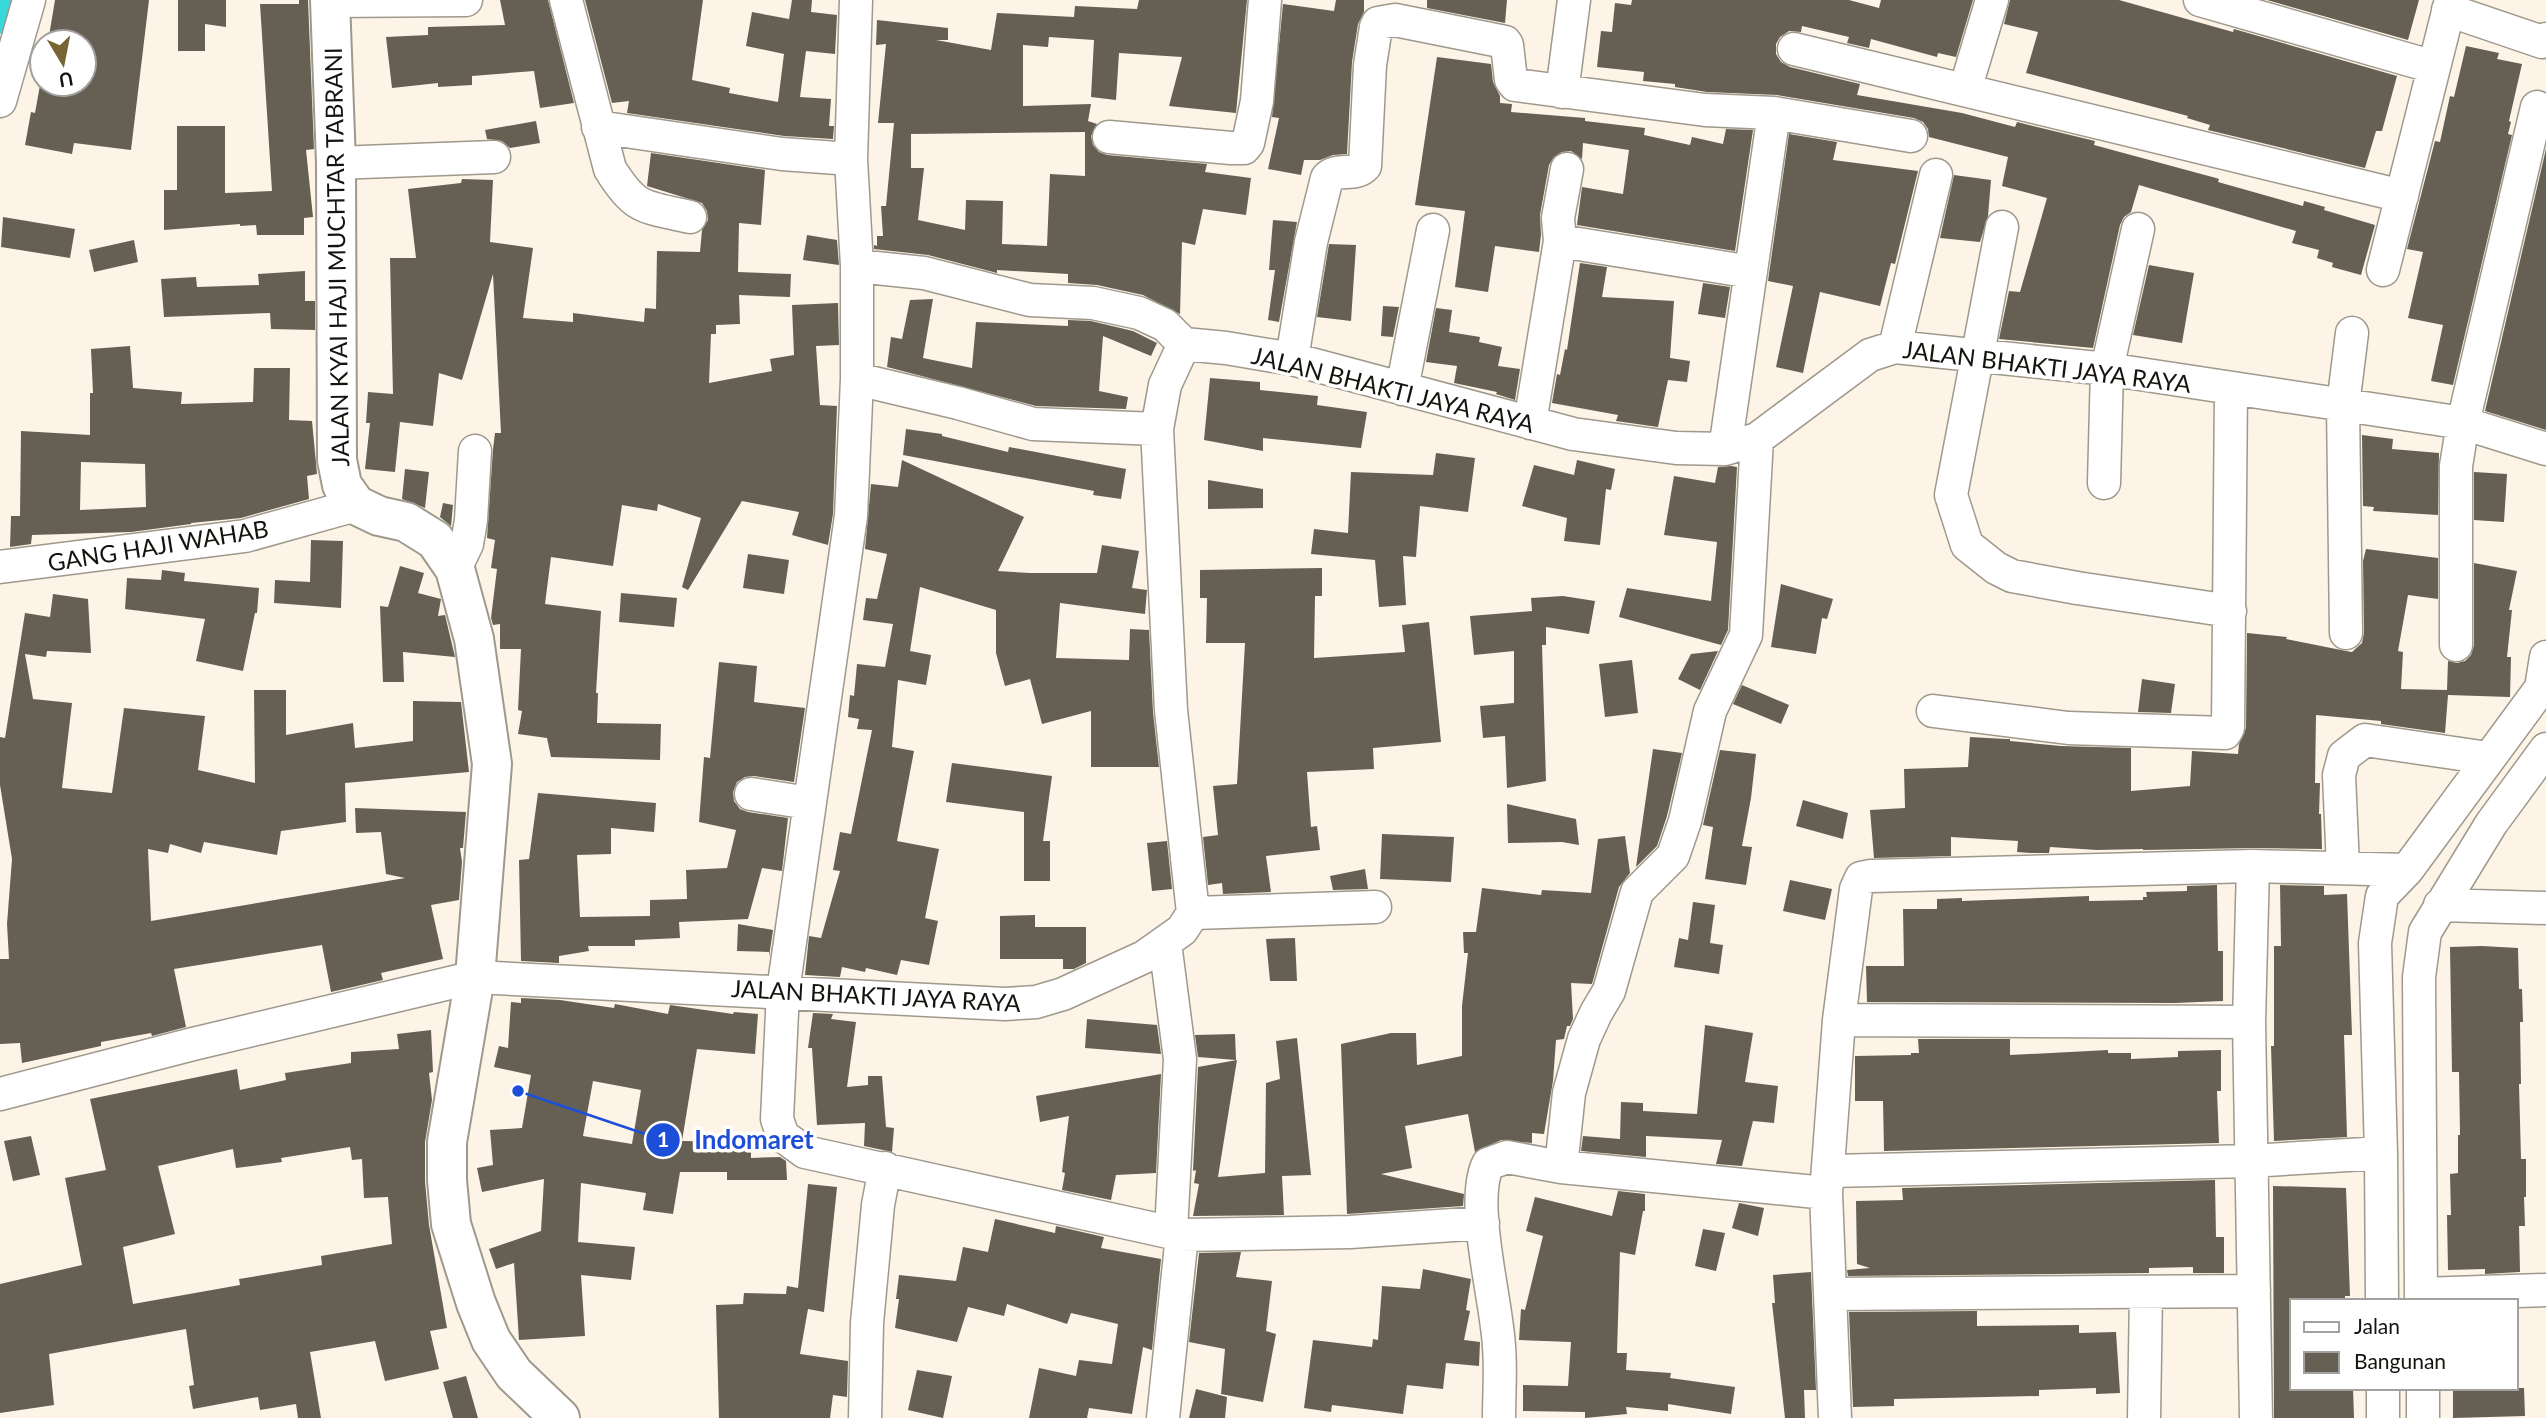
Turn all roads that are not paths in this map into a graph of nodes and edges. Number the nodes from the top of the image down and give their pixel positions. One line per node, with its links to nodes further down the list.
1 (29, 0): 17 (street)
2 (330, 0): 3 (street); 25 (street, JALAN KYAI HAJI MUCHTAR TABRANI)
3 (466, 0)
4 (566, 0): 20 (street)
5 (856, 0): 24 (street)
6 (1265, 0): 22 (street)
7 (1574, 0): 16 (street)
8 (1992, 0): 15 (street)
9 (2200, 0): 14 (street)
10 (2449, 5): 12 (street); 14 (street)
11 (1395, 10): 16 (street); 41 (street)
12 (2546, 39)
13 (1794, 49): 15 (street)
14 (2434, 67): 28 (street)
15 (1965, 90): 28 (street)
16 (1562, 92): 19 (street)
17 (0, 101)
18 (2537, 107): 48 (street)
19 (1774, 113): 21 (street); 36 (street)
20 (598, 127): 24 (street); 29 (street)
21 (1911, 136)
22 (1109, 137)
23 (494, 157): 25 (street)
24 (851, 159): 34 (street)
25 (336, 163): 55 (street, JALAN KYAI HAJI MUCHTAR TABRANI)
26 (1567, 169): 33 (street)
27 (1936, 175): 39 (street)
28 (2402, 196): 35 (street)
29 (690, 217)
30 (2002, 227): 40 (street)
31 (2138, 229): 42 (street)
32 (1433, 230): 45 (street)
33 (1560, 242): 36 (street); 47 (street)
34 (856, 266): 38 (street); 43 (street)
35 (2383, 270)
36 (1751, 272): 51 (street)
37 (2352, 333): 46 (street)
38 (1184, 344): 41 (street, JALAN BHAKTI JAYA RAYA); 49 (street)
39 (1895, 347): 40 (street, JALAN BHAKTI JAYA RAYA); 50 (street, JALAN BHAKTI JAYA RAYA)
40 (1977, 356): 42 (street, JALAN BHAKTI JAYA RAYA); 58 (street)
41 (1292, 359): 45 (street, JALAN BHAKTI JAYA RAYA)
42 (2107, 369): 44 (street, JALAN BHAKTI JAYA RAYA); 54 (street)
43 (857, 379): 49 (street); 66 (street)
44 (2231, 388): 46 (street, JALAN BHAKTI JAYA RAYA); 58 (street)
45 (1402, 389): 47 (street, JALAN BHAKTI JAYA RAYA)
46 (2343, 405): 48 (street, JALAN BHAKTI JAYA RAYA); 59 (street)
47 (1530, 423): 51 (street, JALAN BHAKTI JAYA RAYA)
48 (2463, 423): 52 (street, JALAN BHAKTI JAYA RAYA); 60 (street)
49 (1157, 429): 73 (street)
50 (1757, 439): 51 (street, JALAN BHAKTI JAYA RAYA); 83 (street)
51 (1725, 449)
52 (2546, 449)
53 (475, 451): 57 (street)
54 (2104, 483)
55 (356, 505): 56 (street, GANG HAJI WAHAB); 57 (street)
56 (0, 567)
57 (454, 569): 76 (street)
58 (2230, 611): 62 (street)
59 (2346, 633)
60 (2456, 645)
61 (2546, 657): 64 (street)
62 (1933, 711)
63 (2546, 749): 74 (street)
64 (2488, 758): 68 (street); 69 (street)
65 (751, 794): 66 (street)
66 (809, 803): 77 (street)
67 (2253, 866): 68 (street); 78 (street); 79 (street)
68 (2343, 867): 69 (street)
69 (2407, 870): 70 (street)
70 (2382, 896): 74 (street); 81 (street)
71 (1375, 907): 73 (street)
72 (2546, 908): 74 (street)
73 (1193, 913): 75 (street, JALAN BHAKTI JAYA RAYA)
74 (2432, 918): 92 (street)
75 (1166, 943): 77 (street, JALAN BHAKTI JAYA RAYA); 87 (street)
76 (475, 977): 77 (street, JALAN BHAKTI JAYA RAYA); 80 (street, JALAN BHAKTI JAYA RAYA); 96 (street)
77 (783, 991): 84 (street)
78 (1839, 1020): 79 (street); 85 (street)
79 (2249, 1022): 82 (street)
80 (0, 1094)
81 (2381, 1153): 82 (street); 93 (street)
82 (2250, 1161): 85 (street); 89 (street)
83 (1561, 1167): 85 (street); 86 (street)
84 (885, 1168): 87 (street); 97 (street)
85 (1828, 1182): 91 (street)
86 (1483, 1223): 87 (street); 99 (street)
87 (1177, 1234): 98 (street)
88 (2546, 1290): 92 (street)
89 (2254, 1291): 90 (street); 102 (street)
90 (2146, 1292): 91 (street); 101 (street)
91 (1830, 1294): 100 (street)
92 (2421, 1297)
93 (2382, 1299)
94 (2383, 1390): 103 (street)
95 (2423, 1390): 104 (street)
96 (560, 1418)
97 (865, 1418)
98 (1163, 1418)
99 (1499, 1418)
100 (1835, 1418)
101 (2144, 1418)
102 (2256, 1418)
103 (2383, 1418)
104 (2423, 1418)

